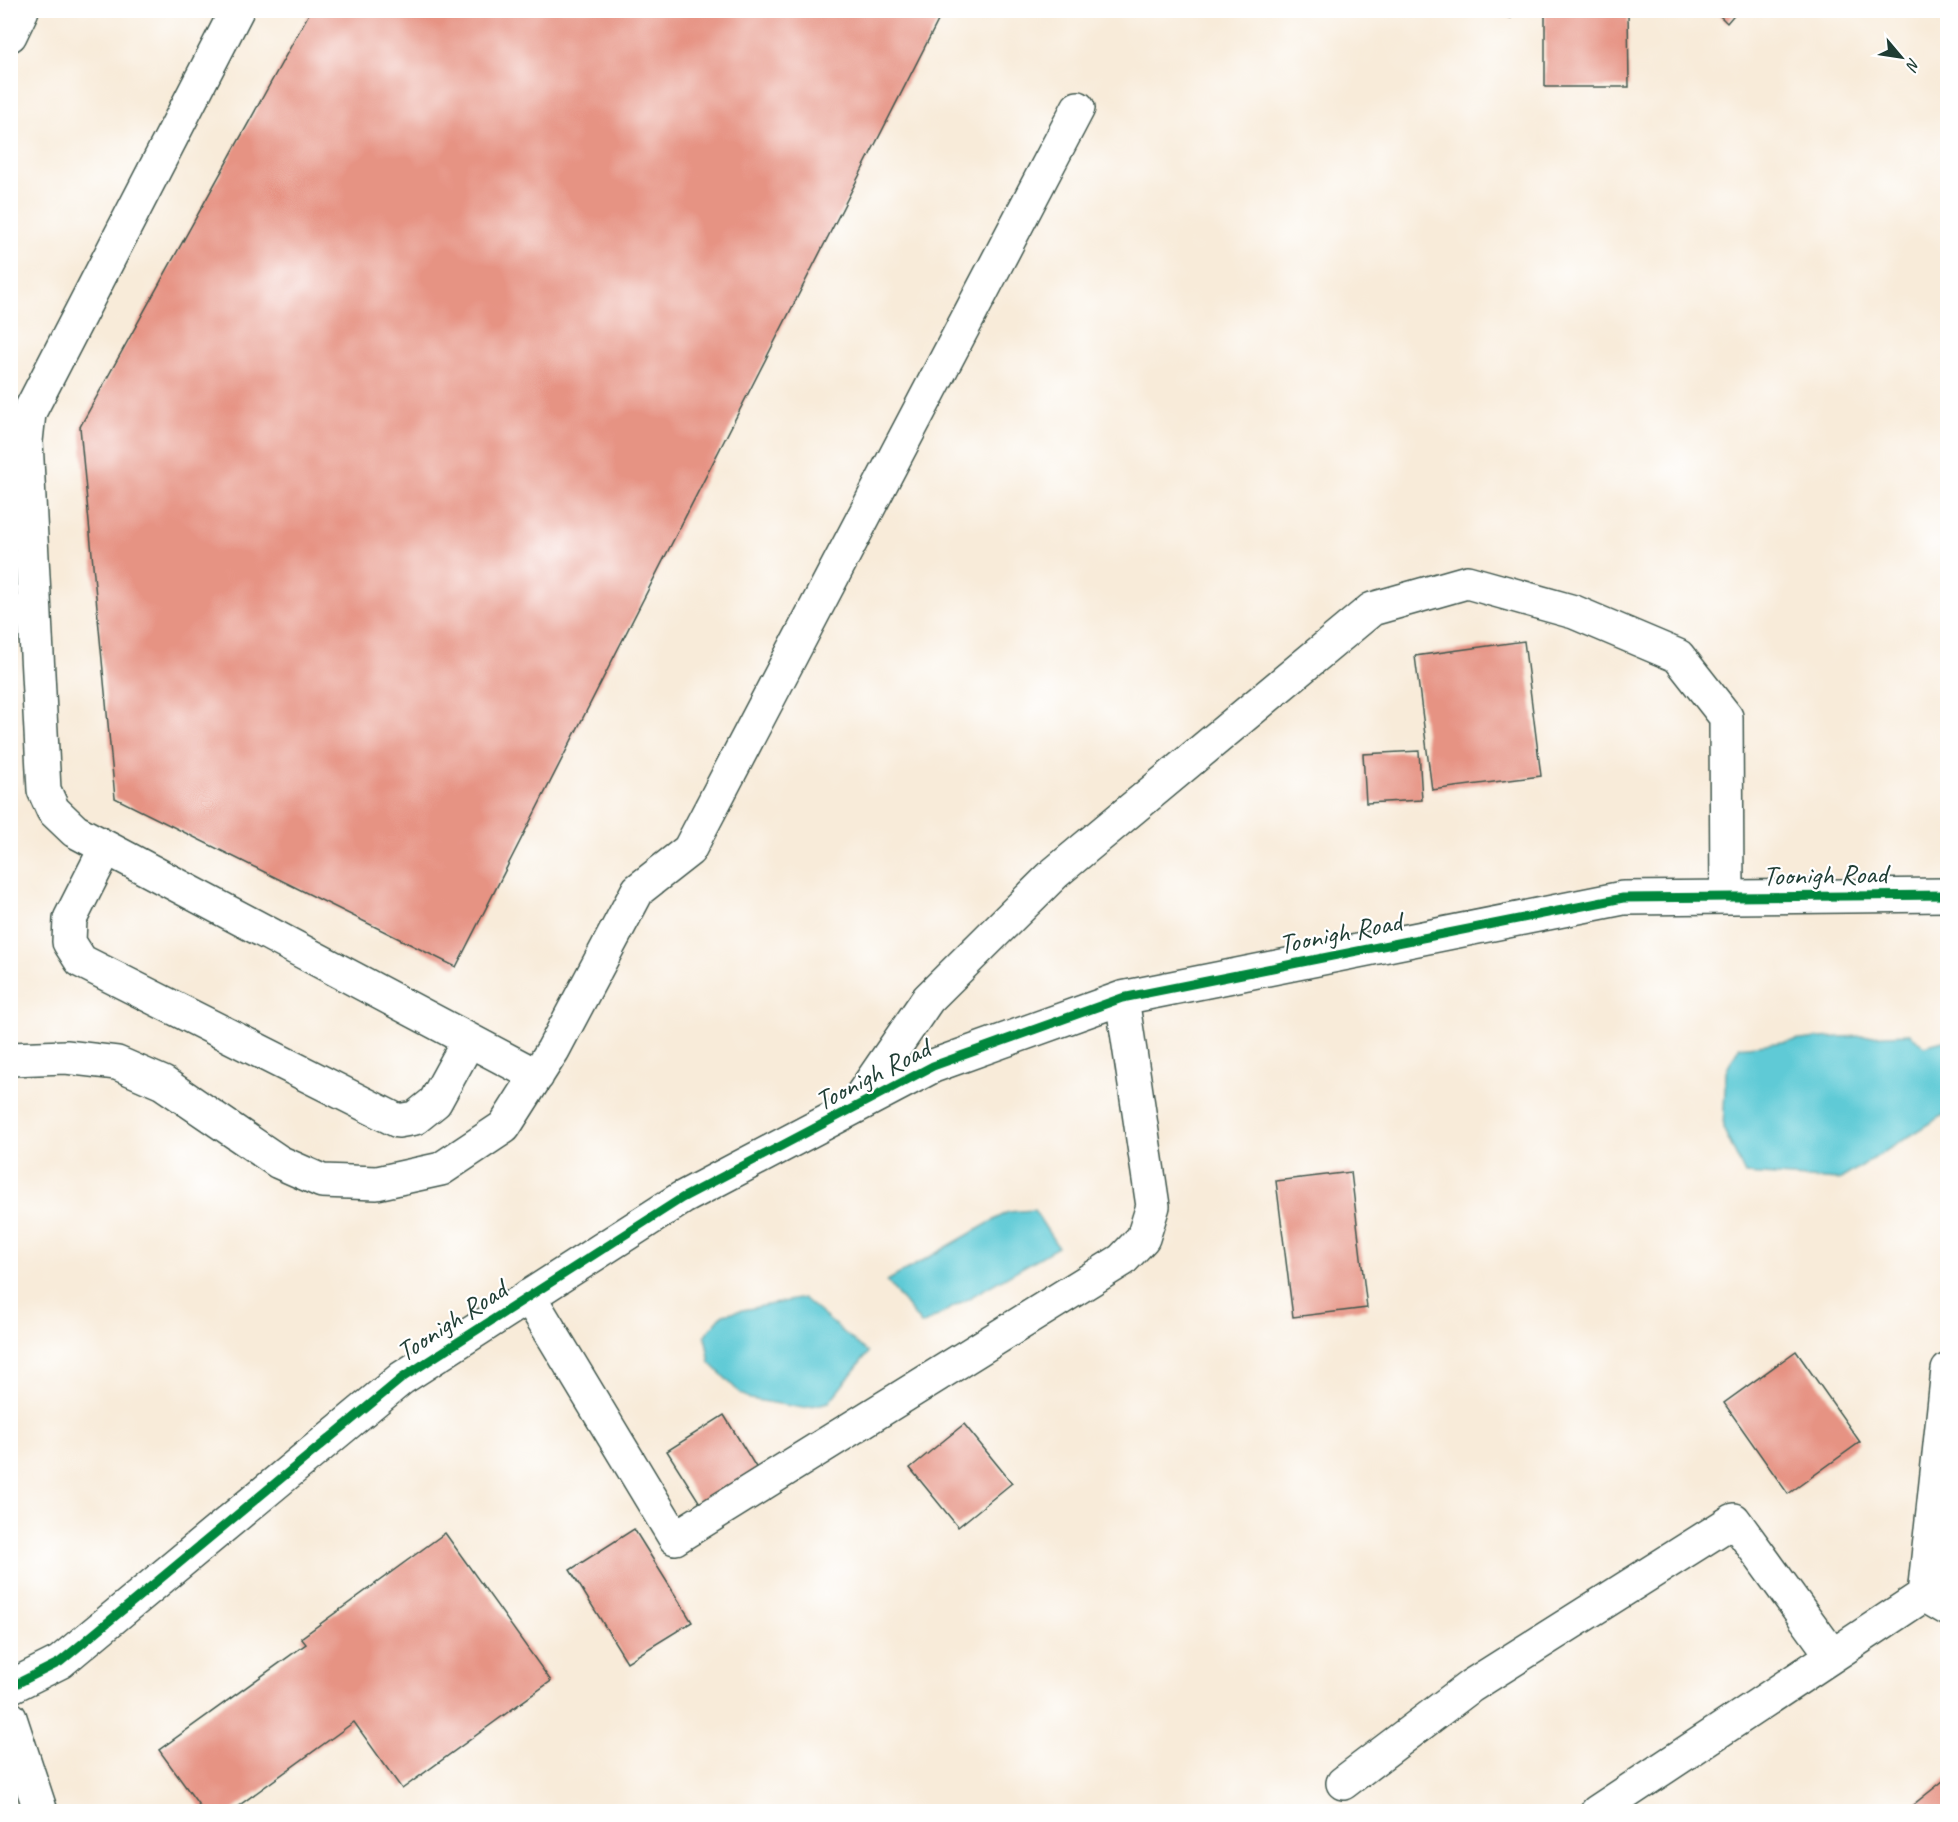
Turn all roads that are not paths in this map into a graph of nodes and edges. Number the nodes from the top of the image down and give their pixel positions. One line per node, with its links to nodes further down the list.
1 (22, 10): 3 (street)
2 (237, 10): 5 (street)
3 (10, 35)
4 (1078, 108): 11 (street)
5 (106, 848): 9 (street); 9 (street)
6 (1947, 895): 7 (street, Toonigh Road)
7 (1727, 897): 8 (street, Toonigh Road); 12 (street)
8 (1122, 998): 12 (street, Toonigh Road); 13 (street)
9 (469, 1040): 11 (street)
10 (10, 1059): 11 (street)
11 (537, 1076)
12 (852, 1109): 13 (street, Toonigh Road)
13 (529, 1296): 17 (street, Toonigh Road)
14 (1947, 1370): 15 (street)
15 (1936, 1602): 16 (street)
16 (1832, 1655): 19 (street); 21 (street)
17 (10, 1687)
18 (10, 1718): 20 (street)
19 (1343, 1783)
20 (41, 1812)
21 (1597, 1812)

